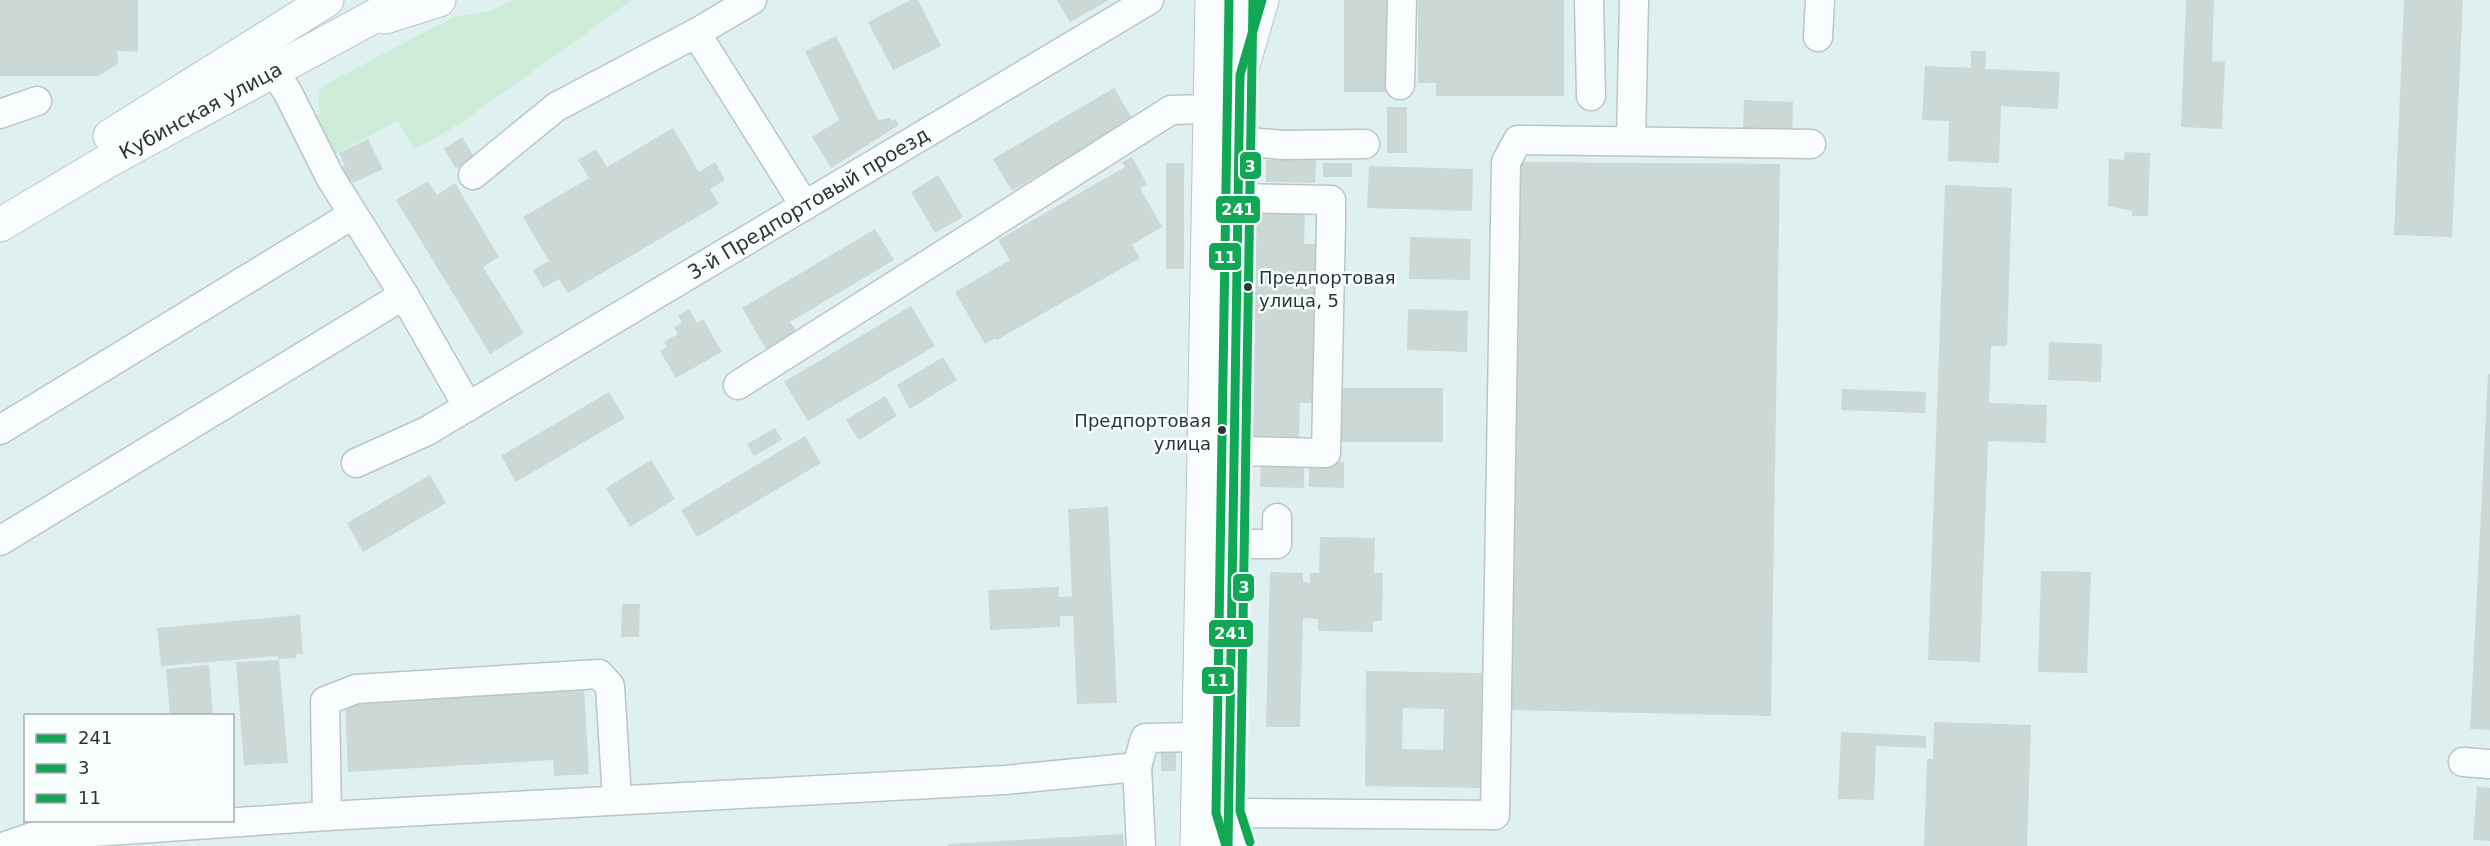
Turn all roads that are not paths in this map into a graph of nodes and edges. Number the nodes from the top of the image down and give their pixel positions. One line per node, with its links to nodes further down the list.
1 (327, 0): 29 (main road, Кубинская улица)
2 (404, 0): 13 (main road, Кубинская улица)
3 (439, 0): 13 (main road)
4 (752, 0): 14 (street)
5 (1241, 0): 17 (street)
6 (1262, 0): 17 (main road)
7 (1402, 0): 18 (street)
8 (1588, 0): 19 (street)
9 (1634, 0): 24 (street)
10 (1820, 0): 15 (street)
11 (1140, 2): 30 (street, 3-й Предпортовый проезд)
12 (1208, 6): 21 (main road)
13 (354, 28): 16 (main road, Кубинская улица)
14 (696, 33): 27 (street); 30 (street)
15 (1818, 37)
16 (274, 71): 31 (street); 32 (main road, Кубинская улица)
17 (1240, 75): 23 (main road)
18 (1401, 85)
19 (1591, 96)
20 (38, 101): 22 (street)
21 (1210, 109): 34 (street); 42 (main road)
22 (0, 114)
23 (1239, 141): 25 (street); 28 (main road)
24 (1631, 141): 26 (street); 45 (street)
25 (1365, 144)
26 (1811, 144)
27 (473, 175)
28 (1238, 198): 37 (main road); 37 (street)
29 (0, 202)
30 (805, 206): 35 (street, 3-й Предпортовый проезд)
31 (352, 216): 33 (street); 36 (street)
32 (0, 225)
33 (404, 295): 35 (street); 40 (street)
34 (738, 386)
35 (468, 406): 38 (street, 3-й Предпортовый проезд)
36 (0, 430)
37 (1234, 451): 41 (main road)
38 (356, 463)
39 (1277, 518): 41 (street)
40 (0, 541)
41 (1232, 544): 45 (main road)
42 (1199, 737): 43 (street); 49 (main road)
43 (1137, 767): 44 (street); 48 (street)
44 (617, 799): 46 (street); 46 (street)
45 (1228, 813): 50 (main road); 51 (main road)
46 (327, 816): 47 (street)
47 (6, 846)
48 (1141, 846)
49 (1197, 846)
50 (1228, 846)
51 (1239, 846)

